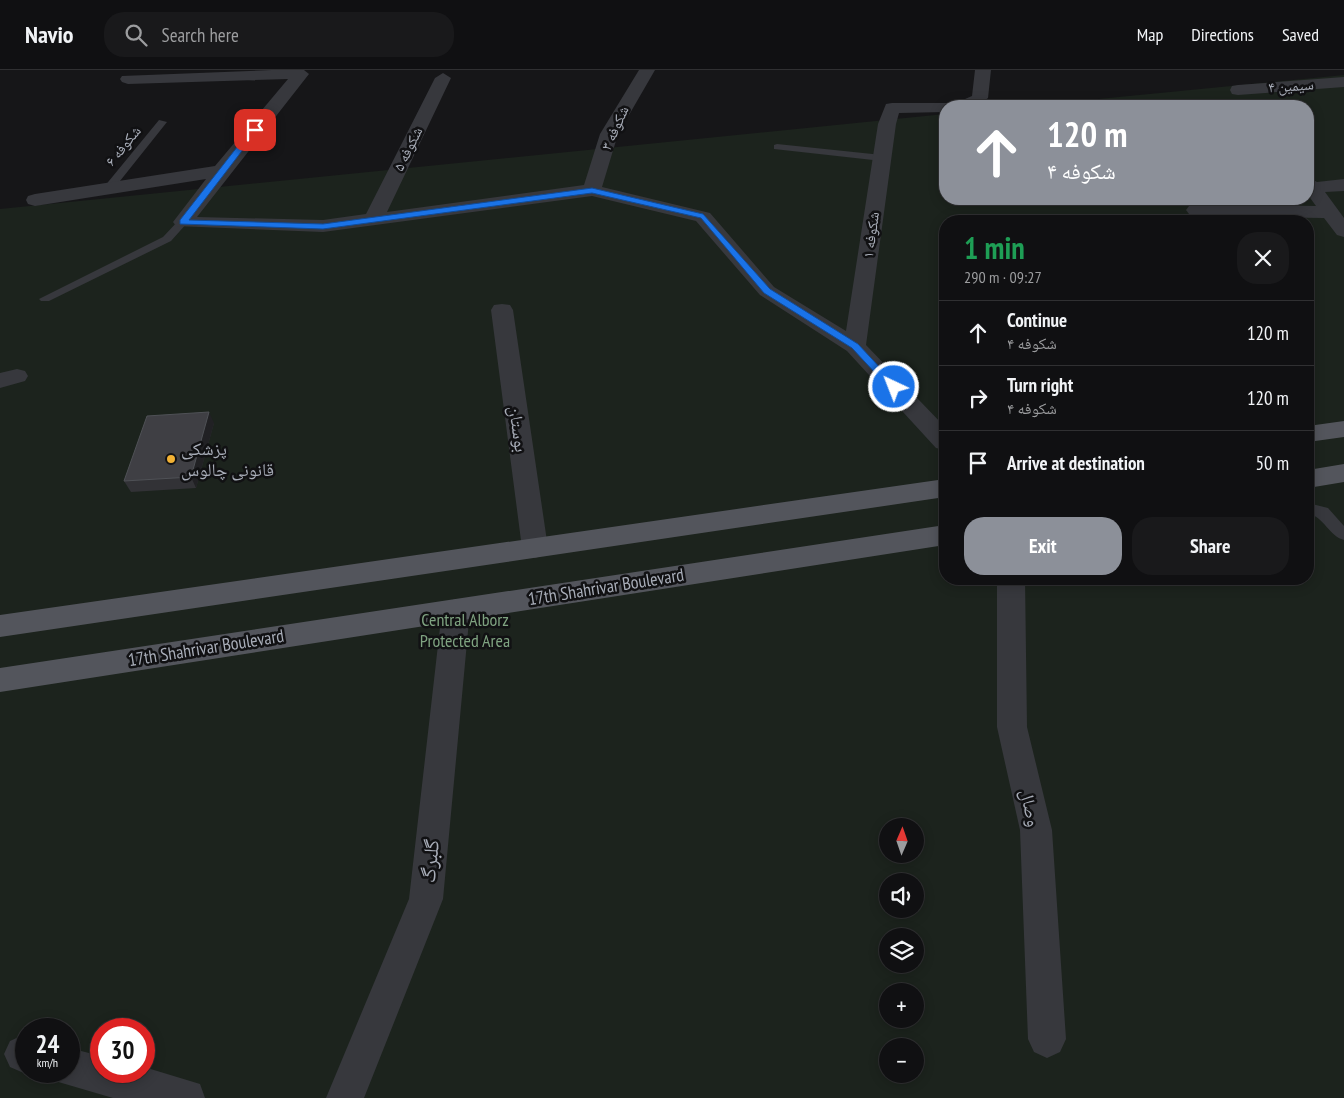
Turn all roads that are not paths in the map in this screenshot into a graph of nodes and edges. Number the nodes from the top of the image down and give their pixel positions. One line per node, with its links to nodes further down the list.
1 (647, 70): 18 (street, شکوفه ۳)
2 (983, 70): 6 (street)
3 (443, 78): 23 (street, شکوفه ۵)
4 (128, 79): 14 (street)
5 (1344, 82): 7 (street, سیمین ۴)
6 (976, 100)
7 (1245, 100)
8 (939, 107): 11 (street)
9 (162, 122): 17 (lane, شکوفه ۶)
10 (939, 123): 11 (street)
11 (887, 124): 13 (street, شکوفه ۱)
12 (777, 147): 13 (lane)
13 (882, 158): 28 (street, شکوفه ۱)
14 (220, 171): 17 (street); 24 (street)
15 (1314, 185): 16 (street)
16 (1344, 185)
17 (108, 189): 20 (street)
18 (592, 190): 23 (street); 28 (street)
19 (1314, 191): 22 (street)
20 (35, 200)
21 (1196, 210): 22 (street)
22 (1330, 212): 25 (street)
23 (373, 220): 24 (street)
24 (183, 222): 26 (lane)
25 (1344, 231)
26 (45, 299)
27 (502, 310): 38 (street, بوستان)
28 (855, 346): 31 (street)
29 (1344, 429): 30 (main road)
30 (1314, 433)
31 (939, 436)
32 (1344, 473): 33 (main road)
33 (1314, 478)
34 (939, 489): 38 (main road)
35 (1314, 510): 36 (lane)
36 (1344, 535)
37 (939, 536): 40 (main road, 17th Shahrivar Boulevard)
38 (535, 548): 41 (main road)
39 (1011, 585): 43 (street, وصال)
40 (456, 610): 42 (main road, 17th Shahrivar Boulevard); 46 (street, گلبرگ)
41 (0, 626)
42 (0, 680)
43 (1047, 1039)
44 (80, 1069): 45 (street)
45 (186, 1098)
46 (345, 1098)

